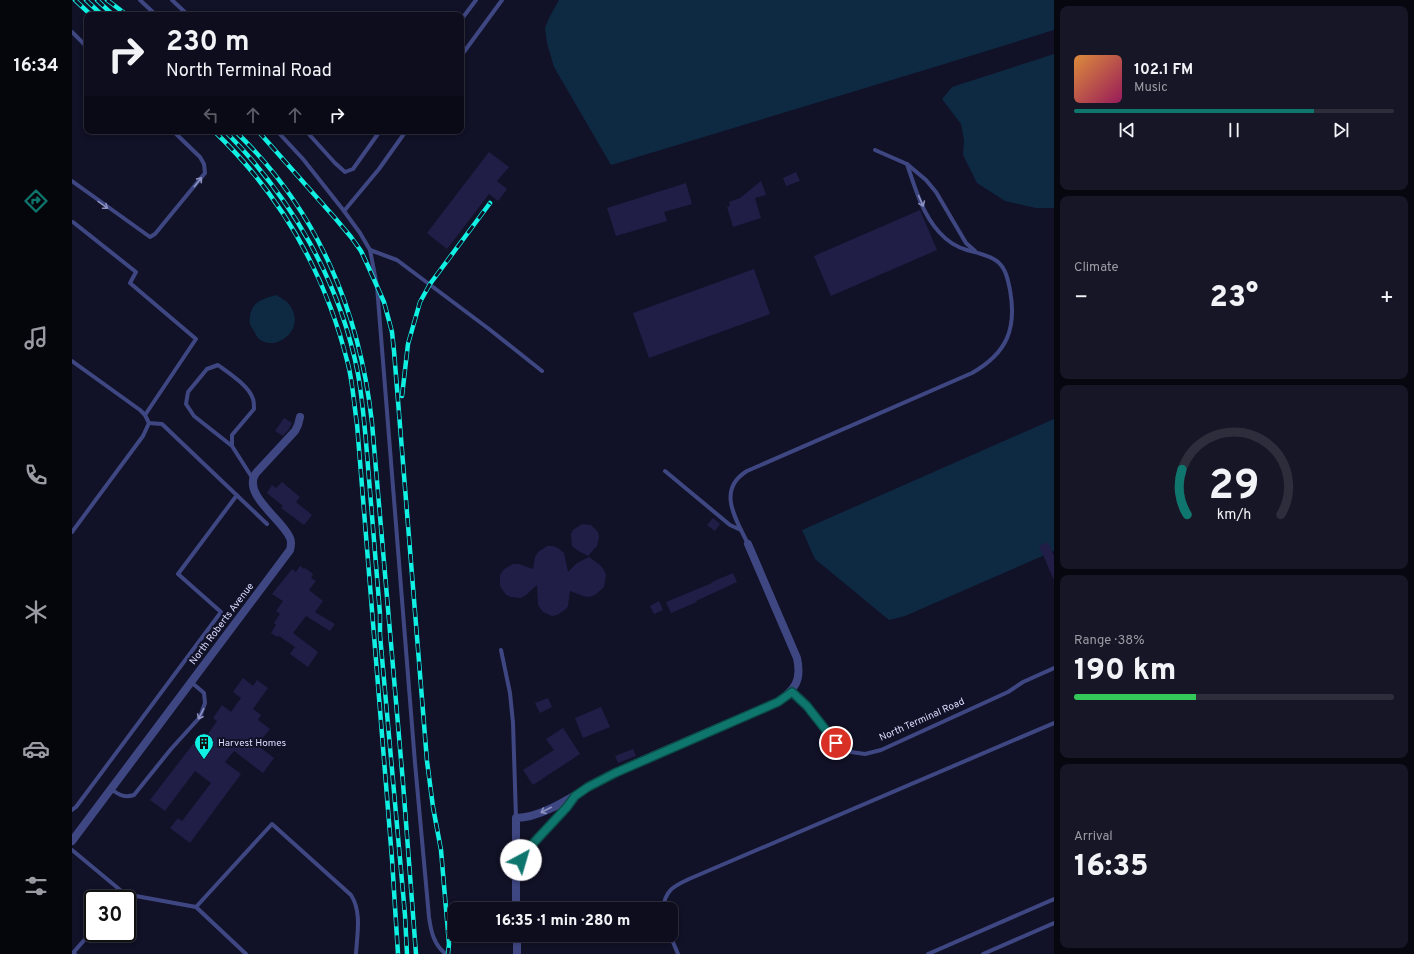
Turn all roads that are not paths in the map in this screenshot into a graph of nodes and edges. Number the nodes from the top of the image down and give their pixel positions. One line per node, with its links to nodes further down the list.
1 (140, 0): 5 (lane)
2 (172, 0): 6 (lane)
3 (476, 0): 7 (lane)
4 (502, 0): 10 (lane)
5 (153, 12)
6 (185, 12)
7 (464, 16)
8 (72, 32): 9 (lane)
9 (84, 44)
10 (464, 52)
11 (176, 134): 18 (lane, one-way to 11)
12 (280, 134): 19 (lane)
13 (309, 134): 14 (lane)
14 (378, 134)
15 (404, 134): 19 (lane)
16 (875, 150): 17 (lane)
17 (907, 164): 22 (lane); 22 (lane, one-way to 22)
18 (72, 182)
19 (344, 211): 21 (lane)
20 (72, 222): 25 (lane)
21 (370, 250): 24 (lane); 61 (lane)
22 (977, 253): 33 (lane)
23 (72, 361): 25 (lane)
24 (542, 371)
25 (145, 415): 27 (lane)
26 (300, 417): 30 (street)
27 (149, 423): 31 (lane); 34 (lane)
28 (232, 446): 28 (lane); 30 (lane)
29 (665, 471): 33 (lane)
30 (253, 479): 38 (street, North Roberts Avenue)
31 (237, 496): 32 (lane); 43 (lane)
32 (267, 524)
33 (741, 530): 35 (lane)
34 (72, 532)
35 (748, 544): 39 (street)
36 (501, 650): 44 (lane)
37 (1054, 668): 39 (lane, North Terminal Road)
38 (192, 682): 41 (street, North Roberts Avenue); 41 (lane, one-way to 41)
39 (792, 692): 42 (street)
40 (1054, 723): 52 (lane)
41 (111, 789): 45 (street, North Roberts Avenue)
42 (575, 796): 44 (street, one-way to 44); 47 (street)
43 (72, 810)
44 (516, 818): 47 (street)
45 (72, 841)
46 (72, 850): 48 (lane)
47 (516, 866): 51 (street)
48 (120, 890)
49 (136, 896): 53 (lane)
50 (1054, 899): 64 (lane)
51 (516, 902)
52 (665, 902)
53 (196, 907): 59 (lane); 60 (lane)
54 (1054, 923): 65 (lane)
55 (84, 940): 58 (lane)
56 (517, 942): 62 (street)
57 (673, 942): 63 (lane)
58 (75, 954)
59 (246, 954)
60 (356, 954)
61 (446, 954)
62 (517, 954)
63 (678, 954)
64 (928, 954)
65 (983, 954)

